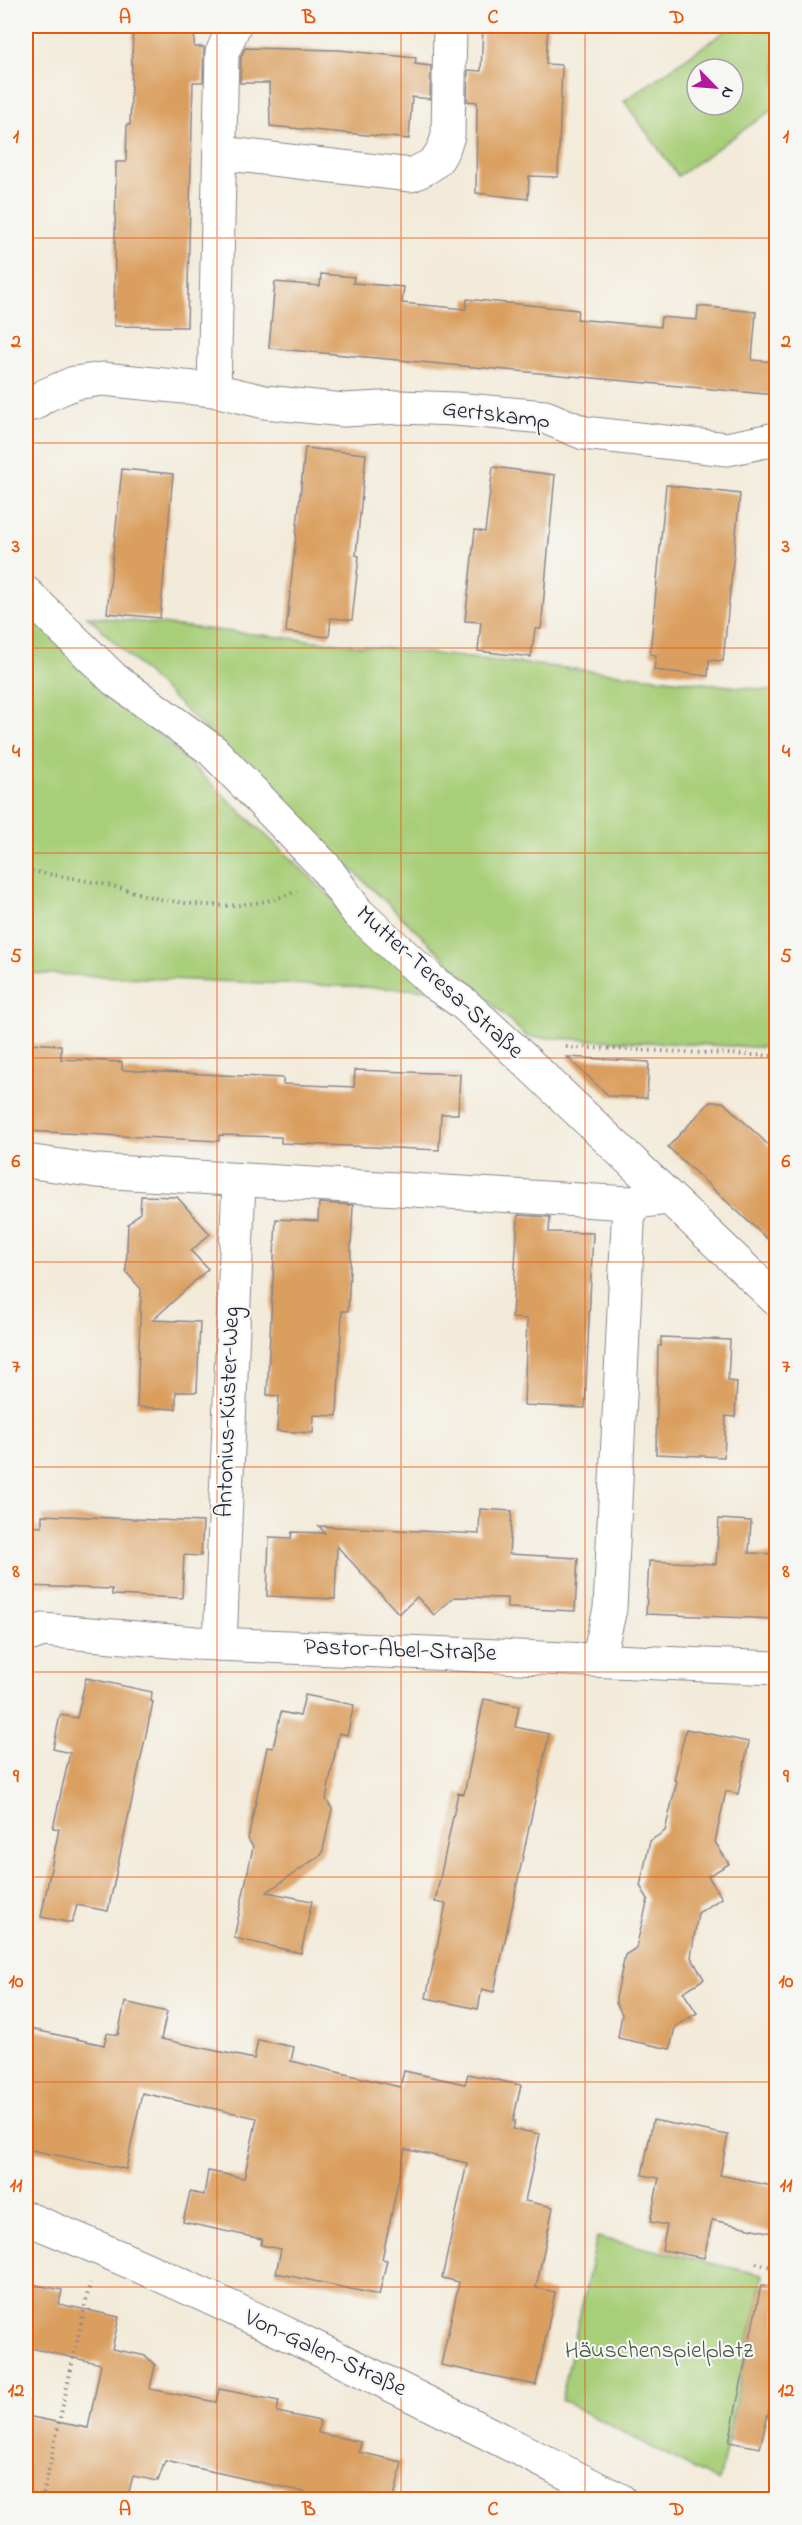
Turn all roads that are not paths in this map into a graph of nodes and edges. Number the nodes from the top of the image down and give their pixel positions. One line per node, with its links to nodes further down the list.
1 (234, 26): 3 (street)
2 (450, 26): 3 (street)
3 (220, 153): 4 (street)
4 (214, 390): 5 (street, Gertskamp); 6 (street, Gertskamp)
5 (28, 402)
6 (777, 439)
7 (26, 593): 10 (street, Mutter-Teresa-Straße)
8 (26, 1161): 9 (street)
9 (239, 1181): 11 (street); 14 (street, Antonius-Küster-Weg)
10 (669, 1198): 11 (street); 12 (street, Mutter-Teresa-Straße)
11 (629, 1203): 15 (street)
12 (777, 1299)
13 (26, 1636): 14 (street, Pastor-Abel-Straße)
14 (220, 1644): 15 (street, Pastor-Abel-Straße)
15 (598, 1660): 16 (street, Pastor-Abel-Straße)
16 (777, 1668)
17 (26, 2218): 18 (street, Von-Galen-Straße)
18 (620, 2499)

